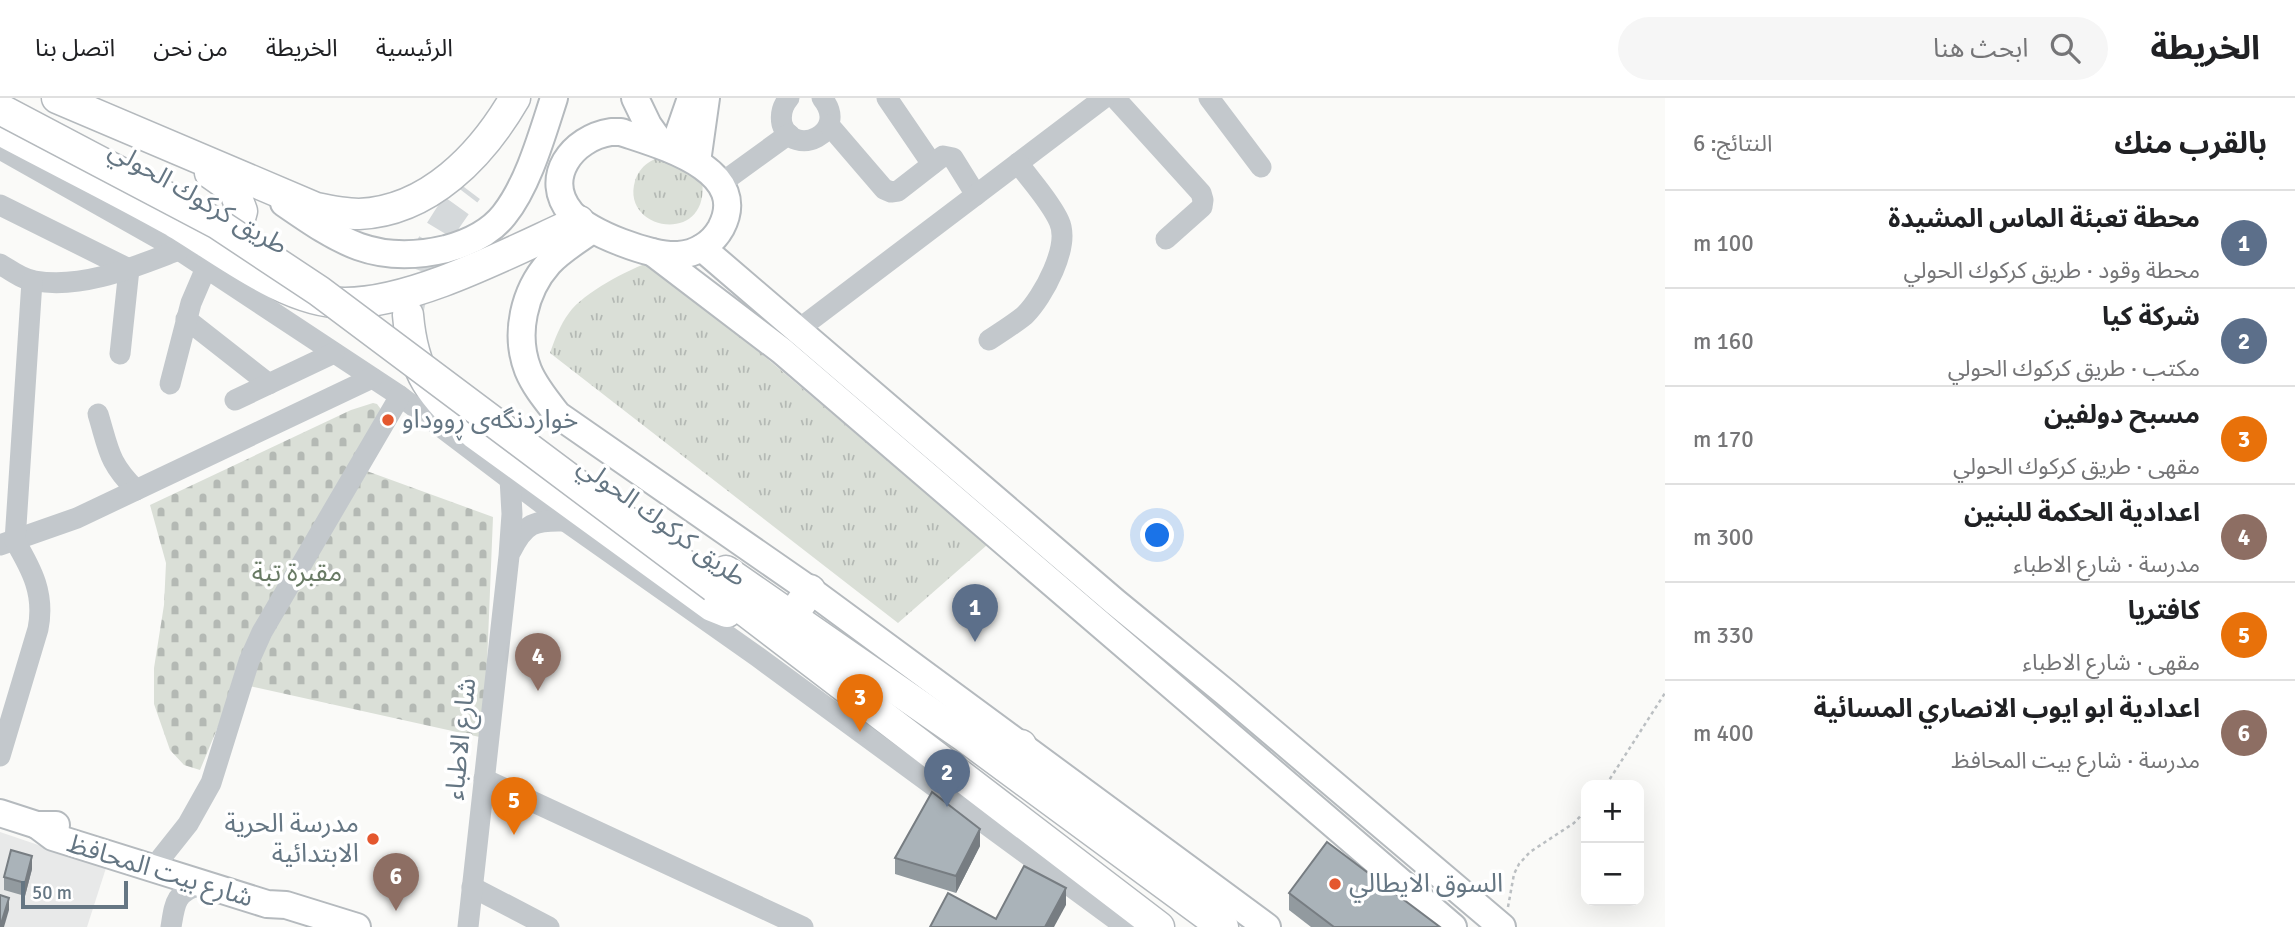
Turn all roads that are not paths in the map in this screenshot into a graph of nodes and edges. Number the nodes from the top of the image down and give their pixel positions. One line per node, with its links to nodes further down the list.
1 (15, 98): 61 (highway, طريق كركوك الحولي)
2 (515, 98): 28 (highway)
3 (532, 98): 30 (highway)
4 (554, 98): 19 (main road)
5 (635, 98): 21 (main road)
6 (691, 98): 21 (main road)
7 (706, 98): 24 (main road)
8 (789, 98): 18 (street)
9 (822, 98): 16 (street)
10 (887, 98): 26 (street)
11 (1104, 98): 25 (street)
12 (1115, 98): 36 (street)
13 (1209, 98): 27 (street)
14 (69, 102): 20 (highway)
15 (0, 109): 61 (highway, طريق كركوك الحولي, bridge)
16 (829, 125): 18 (street); 26 (street)
17 (0, 130): 33 (highway)
18 (789, 134): 29 (street)
19 (541, 139): 23 (main road); 28 (main road)
20 (161, 143): 28 (highway); 35 (highway)
21 (668, 148): 23 (main road); 24 (main road)
22 (0, 149): 33 (street)
23 (573, 150): 34 (main road)
24 (697, 162): 29 (main road)
25 (1018, 163): 31 (street); 46 (street)
26 (932, 164): 31 (street)
27 (1261, 167)
28 (253, 182)
29 (720, 184): 37 (main road)
30 (468, 190)
31 (976, 195): 45 (street)
32 (0, 205): 41 (street)
33 (129, 209): 35 (highway)
34 (586, 226): 35 (highway); 38 (main road); 62 (main road)
35 (176, 236): 40 (street); 41 (street)
36 (1166, 239)
37 (702, 248): 38 (main road); 45 (main road)
38 (652, 252): 47 (main road)
39 (0, 264): 42 (street)
40 (206, 268): 44 (street); 48 (street)
41 (129, 269): 42 (street); 49 (street)
42 (32, 281): 59 (street)
43 (408, 315): 64 (highway)
44 (186, 319): 51 (street); 52 (street)
45 (799, 329): 47 (main road); 85 (main road)
46 (989, 340)
47 (782, 351): 84 (main road)
48 (334, 353): 50 (street); 52 (street)
49 (120, 354)
50 (372, 378): 53 (street); 57 (street)
51 (170, 384)
52 (269, 384): 54 (street)
53 (400, 396): 56 (street); 70 (street)
54 (235, 400)
55 (99, 414): 57 (street)
56 (510, 478): 58 (street); 60 (street, شارع الاطباء)
57 (136, 490): 59 (street)
58 (565, 521): 60 (street, شارع الاطباء); 80 (street)
59 (8, 543): 66 (street)
60 (509, 556): 67 (street, شارع الاطباء)
61 (720, 579): 63 (highway, طريق كركوك الحولي); 64 (highway, طريق كركوك الحولي)
62 (810, 590): 63 (highway); 65 (main road)
63 (792, 615): 65 (highway, طريق كركوك الحولي)
64 (757, 618): 81 (highway, طريق كركوك الحولي)
65 (1013, 755): 82 (highway, طريق كركوك الحولي); 83 (main road)
66 (0, 756)
67 (484, 779): 72 (street, شارع الاطباء); 74 (street)
68 (0, 813): 69 (main road, شارع بيت المحافظ)
69 (37, 825): 70 (main road, شارع بيت المحافظ); 71 (main road, شارع بيت المحافظ)
70 (161, 858): 73 (main road, شارع بيت المحافظ)
71 (201, 884): 73 (main road, شارع بيت المحافظ); 75 (street)
72 (472, 887): 77 (street, شارع الاطباء); 78 (street)
73 (286, 905): 76 (main road, شارع بيت المحافظ)
74 (770, 919): 79 (street)
75 (171, 927)
76 (357, 927)
77 (468, 927)
78 (548, 927)
79 (803, 927)
80 (1126, 927)
81 (1159, 927)
82 (1223, 927)
83 (1267, 927)
84 (1453, 927)
85 (1502, 927)

